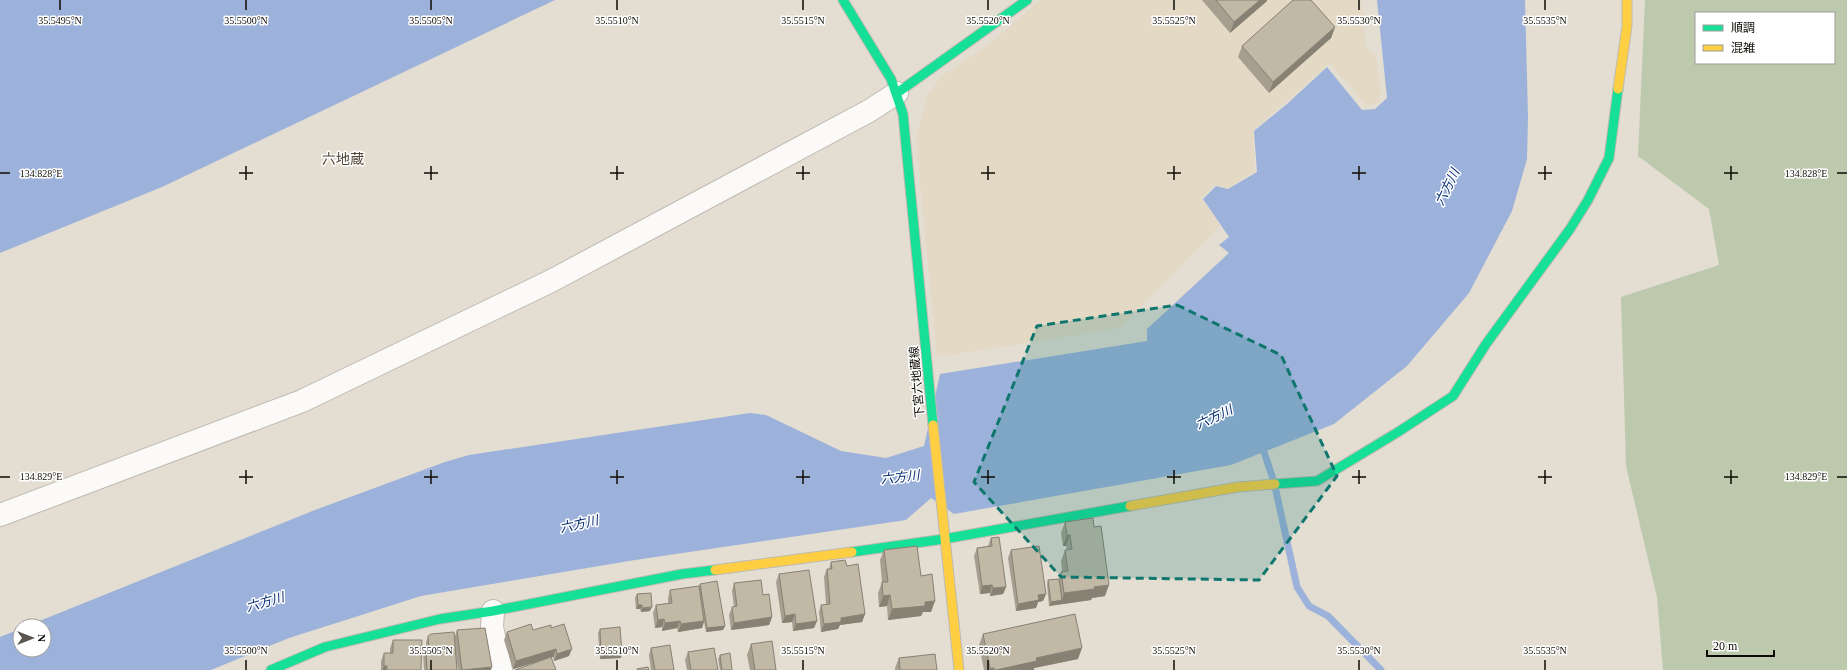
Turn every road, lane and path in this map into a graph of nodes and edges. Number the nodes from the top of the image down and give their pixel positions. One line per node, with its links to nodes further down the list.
1 (843, 0): 4 (street, 下宮六地蔵線)
2 (1027, 0): 4 (street)
3 (1627, 0): 6 (street)
4 (897, 93): 5 (street); 6 (street, 下宮六地蔵線)
5 (0, 515)
6 (944, 539): 7 (street); 10 (street, 下宮六地蔵線)
7 (493, 611): 8 (street); 9 (street)
8 (271, 670)
9 (501, 670)
10 (959, 670)

